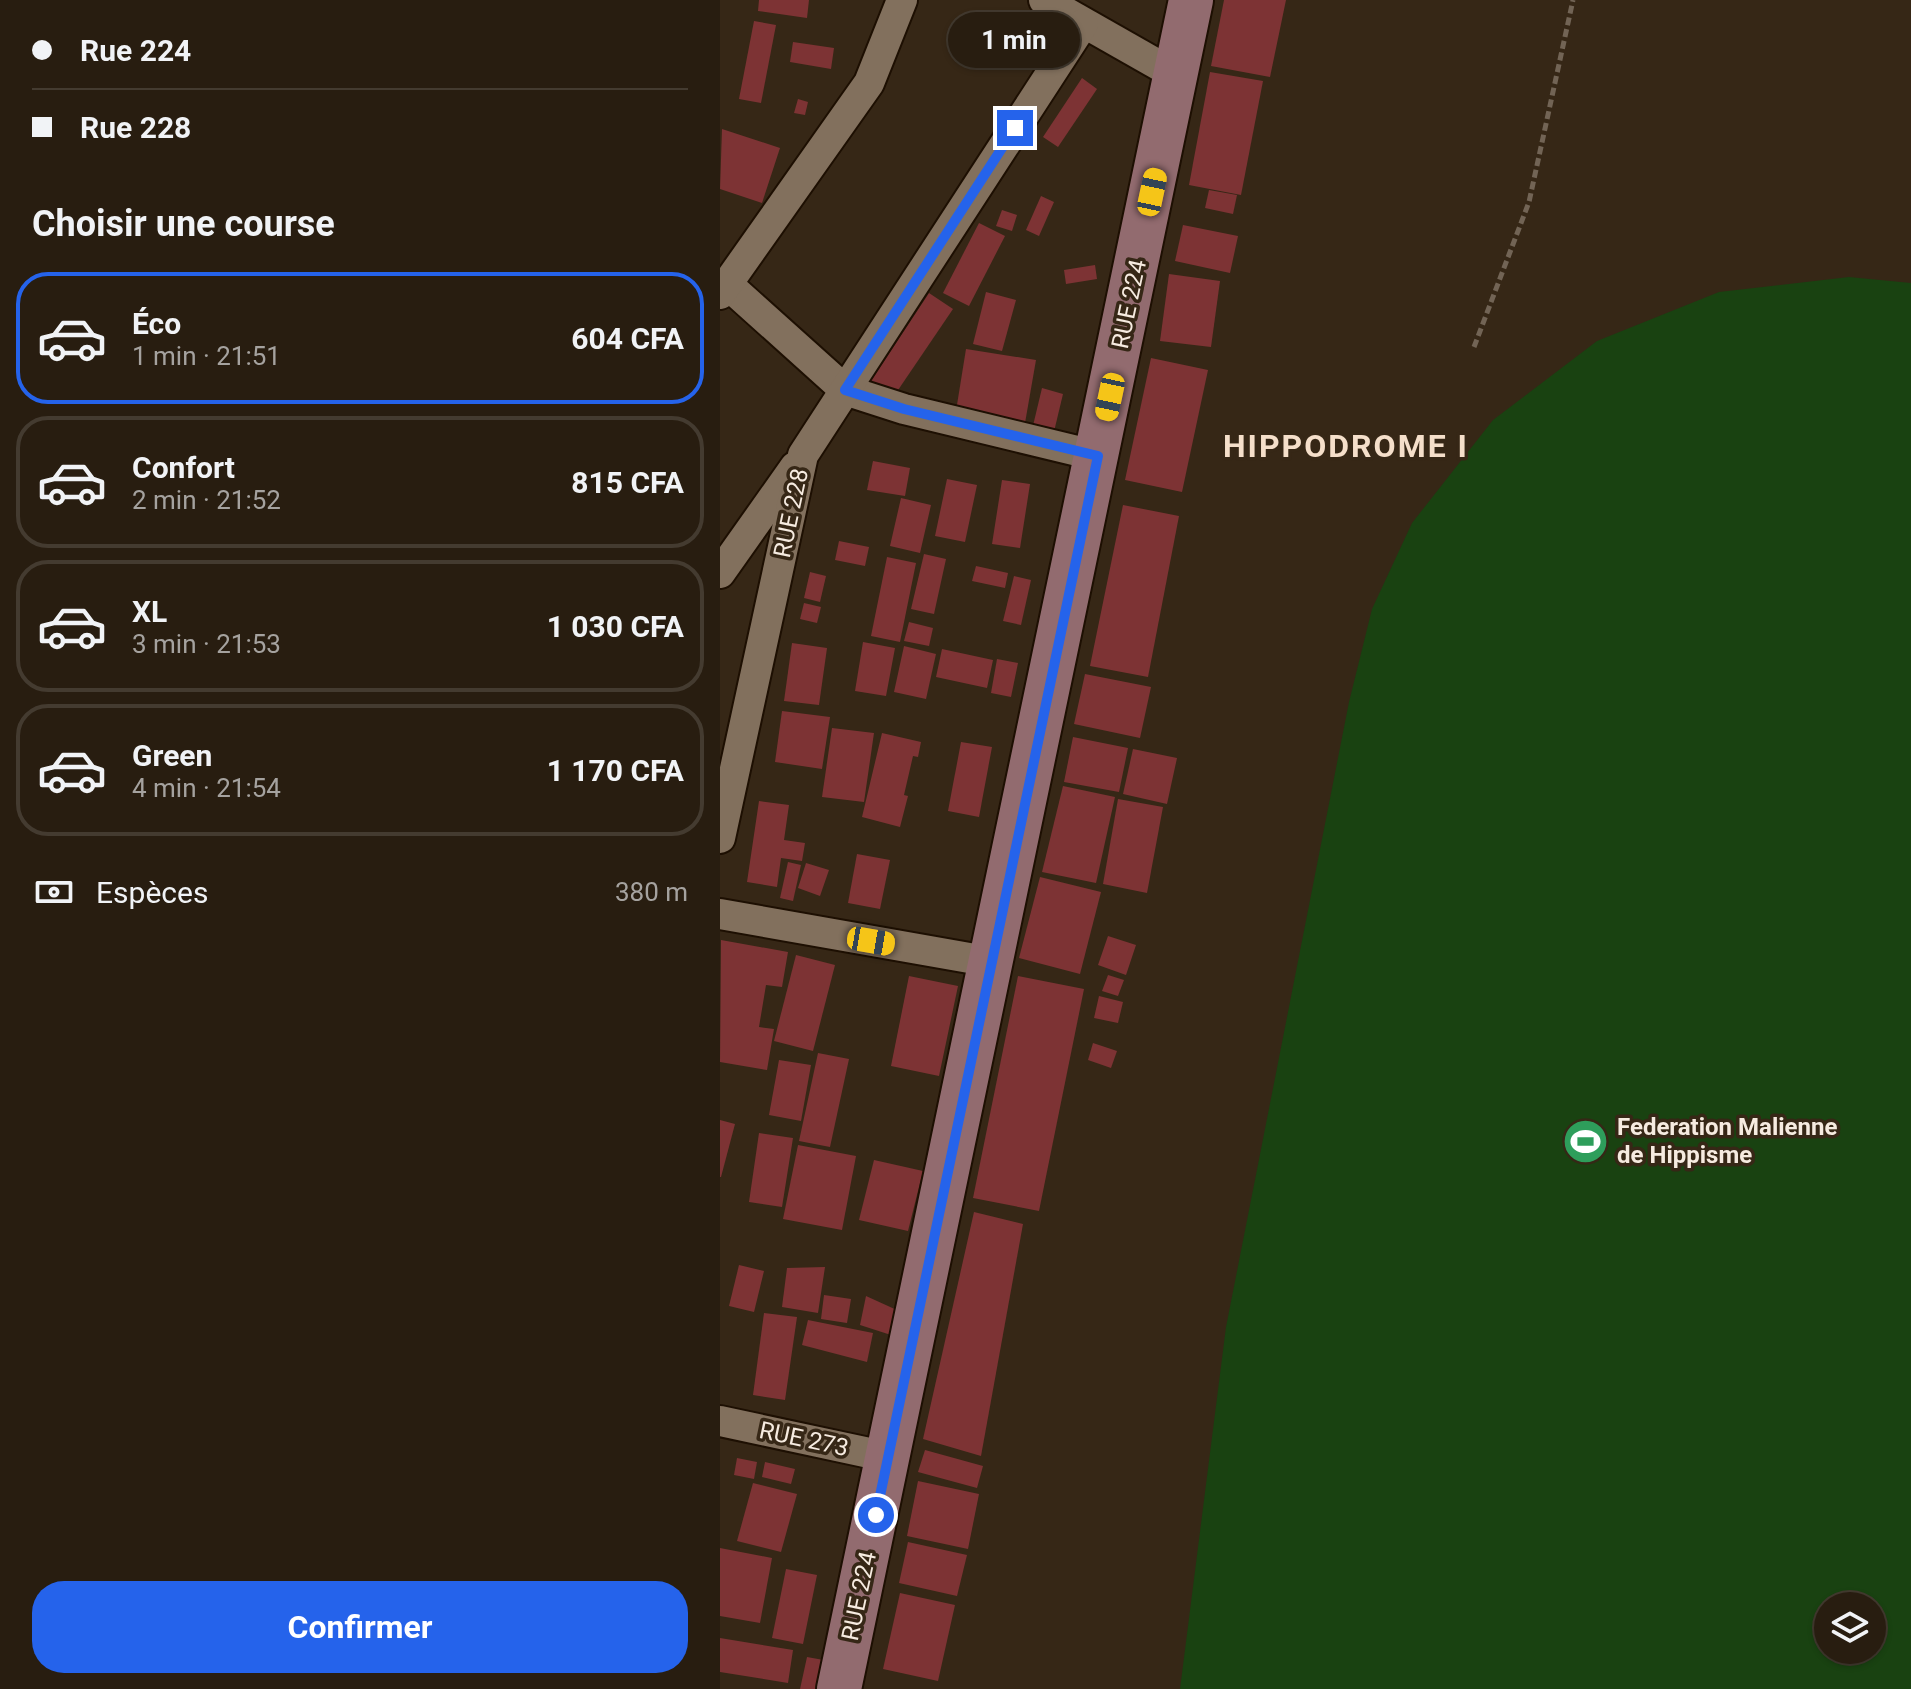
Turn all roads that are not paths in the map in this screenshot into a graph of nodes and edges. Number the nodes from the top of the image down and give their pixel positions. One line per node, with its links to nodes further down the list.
1 (902, 0): 6 (street)
2 (1044, 0): 4 (street)
3 (1191, 0): 5 (street, RUE 224)
4 (1083, 24): 5 (street); 7 (street, RUE 228)
5 (1176, 75): 9 (street, RUE 224)
6 (724, 289): 7 (street)
7 (845, 390): 8 (street, RUE 228); 9 (street)
8 (803, 455): 10 (street); 11 (street, RUE 228)
9 (1098, 456): 13 (street, RUE 224)
10 (720, 573)
11 (720, 838)
12 (720, 914): 13 (street)
13 (992, 962): 15 (street, RUE 224)
14 (720, 1421): 15 (street, RUE 273)
15 (888, 1457): 16 (street, RUE 224)
16 (839, 1689)

